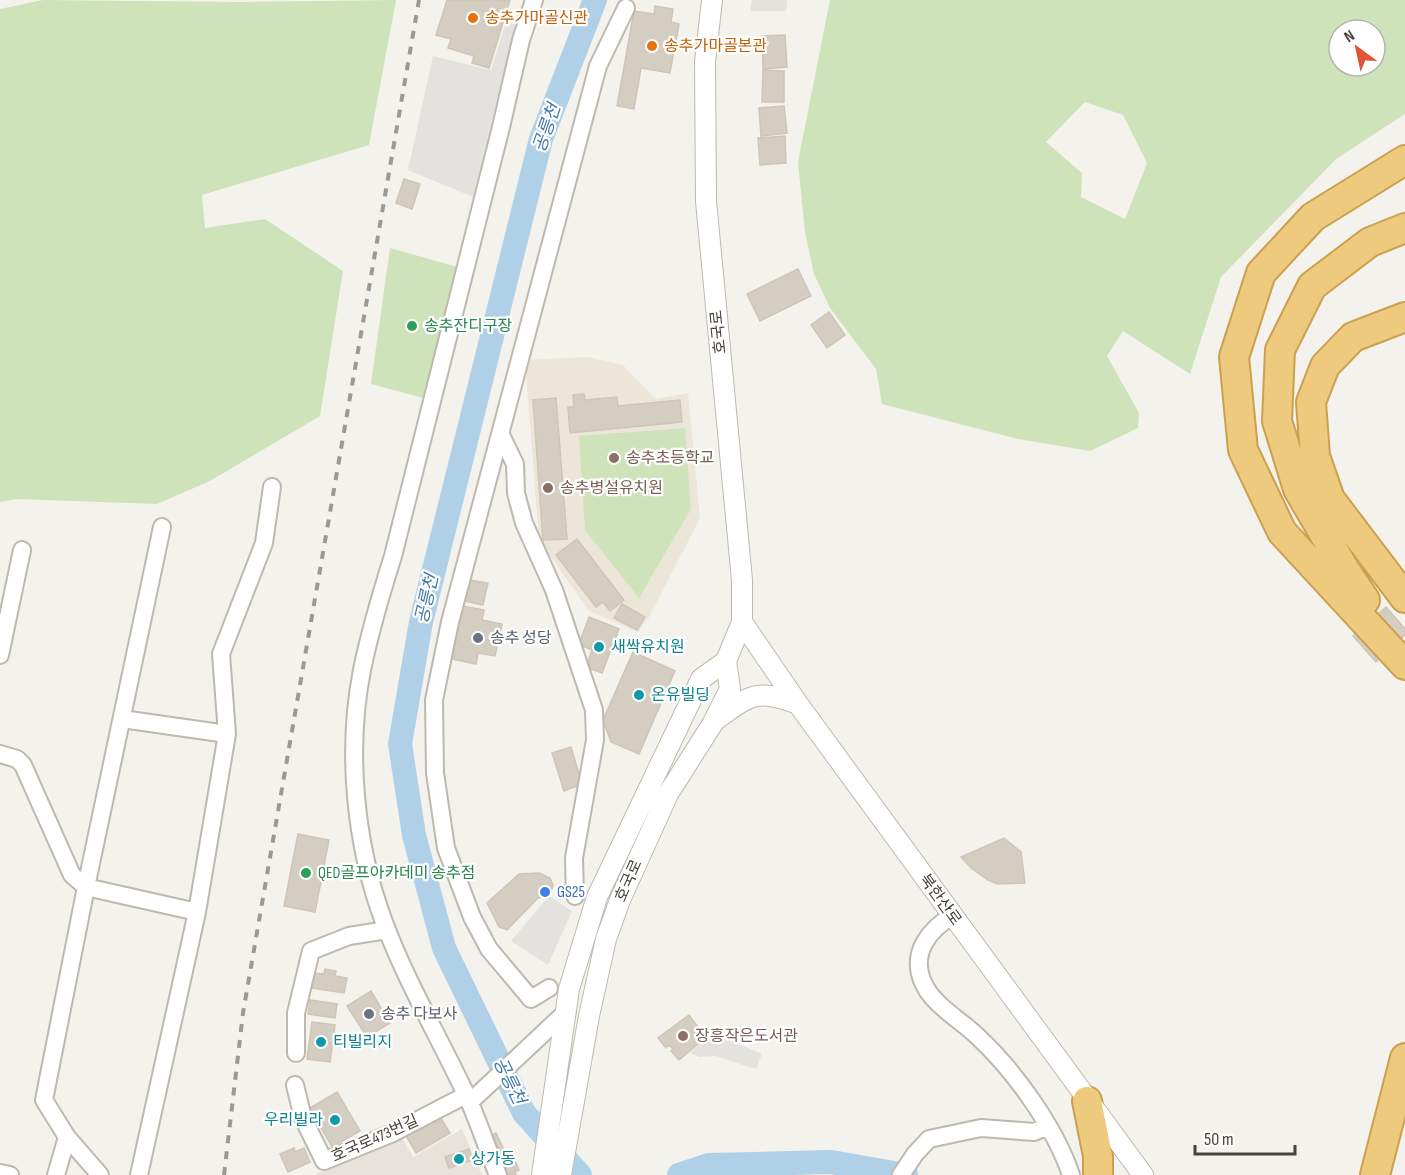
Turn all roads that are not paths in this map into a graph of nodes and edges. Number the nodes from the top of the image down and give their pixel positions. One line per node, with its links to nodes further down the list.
1 (534, 0): 26 (street)
2 (712, 0): 12 (street, 호국로)
3 (626, 8): 7 (street)
4 (1405, 160): 16 (highway)
5 (1405, 228): 14 (highway)
6 (1405, 317): 11 (highway)
7 (501, 437): 23 (street); 27 (street)
8 (272, 487): 20 (street)
9 (162, 527): 18 (street)
10 (22, 550): 13 (street)
11 (1405, 598)
12 (742, 622): 15 (street, 호국로); 17 (street, 북한산로)
13 (0, 655)
14 (1405, 658)
15 (726, 661): 19 (street, 호국로); 28 (street, 호국로)
16 (1405, 665)
17 (798, 704): 19 (street); 25 (street, 북한산로)
18 (122, 719): 20 (street); 22 (street)
19 (712, 723): 44 (street, 호국로)
20 (227, 734): 24 (street)
21 (0, 754): 22 (street)
22 (86, 887): 24 (street); 35 (street)
23 (575, 896)
24 (197, 912): 41 (street)
25 (952, 916): 33 (street, 북한산로); 34 (street)
26 (387, 930): 29 (street); 32 (street)
27 (549, 988)
28 (567, 1011): 32 (street); 43 (street, 호국로)
29 (296, 1053)
30 (1405, 1058): 48 (highway)
31 (295, 1085): 32 (street, 호국로473번길)
32 (468, 1099): 42 (street)
33 (1087, 1101): 46 (highway); 47 (street, 북한산로)
34 (1048, 1126): 36 (street); 45 (street)
35 (67, 1137): 39 (street); 40 (street)
36 (905, 1169)
37 (0, 1173): 38 (street)
38 (10, 1175)
39 (56, 1175)
40 (100, 1175)
41 (139, 1175)
42 (498, 1175)
43 (542, 1175)
44 (561, 1175)
45 (1071, 1175)
46 (1098, 1175)
47 (1143, 1175)
48 (1376, 1175)

